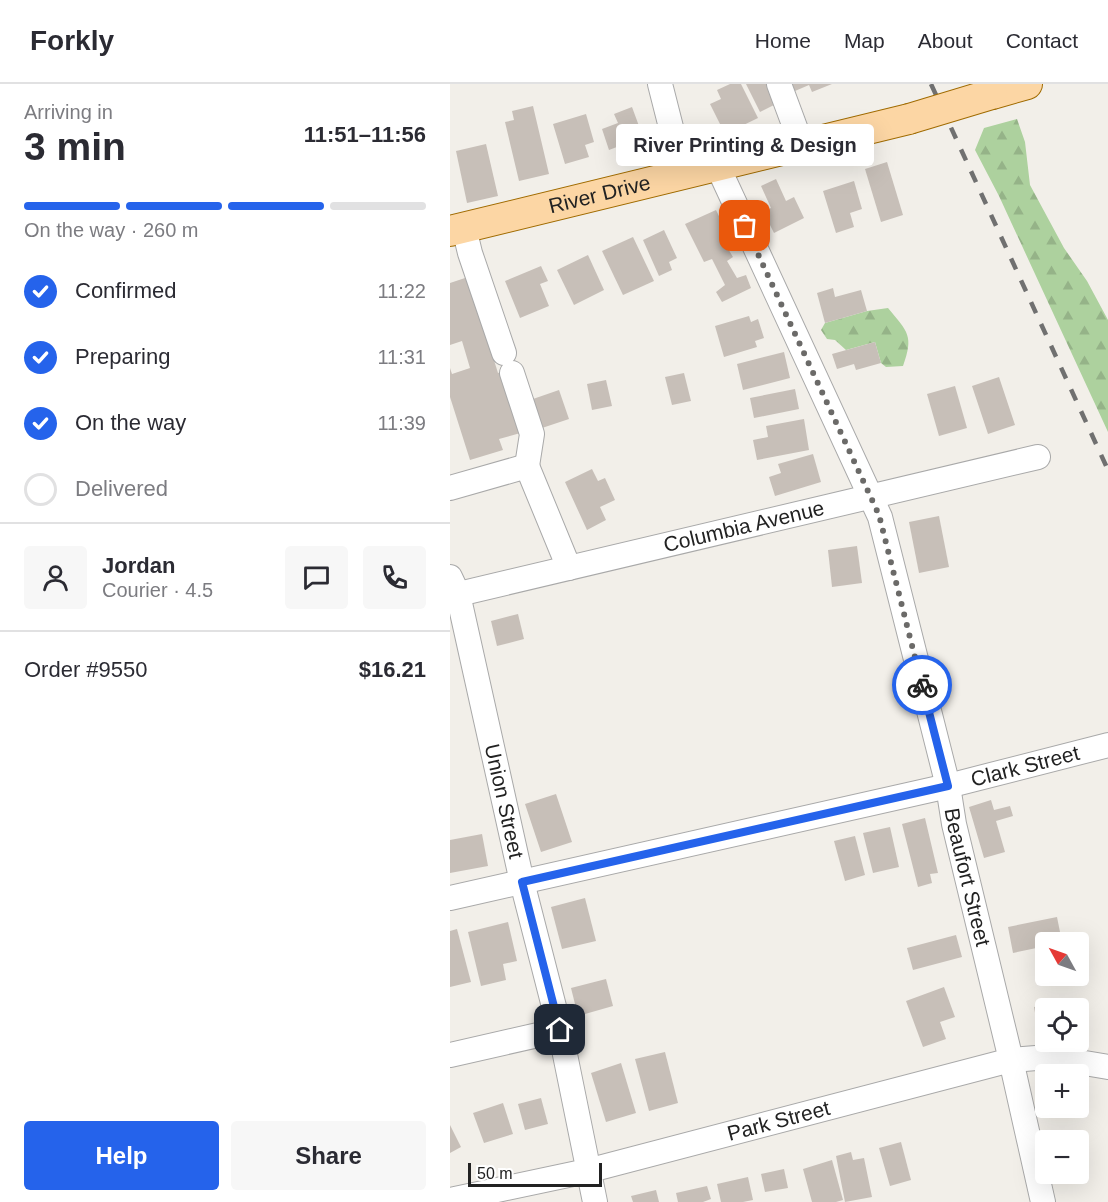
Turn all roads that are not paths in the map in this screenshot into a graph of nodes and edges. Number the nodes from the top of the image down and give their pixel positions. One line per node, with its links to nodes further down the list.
1 (660, 84): 6 (street)
2 (779, 84): 5 (street)
3 (1027, 84): 4 (main road, River Drive)
4 (992, 90): 5 (main road, River Drive, bridge)
5 (802, 146): 6 (main road, River Drive)
6 (718, 166): 7 (main road, River Drive); 11 (street, Beaufort Street)
7 (457, 230): 9 (street)
8 (1038, 457): 11 (street, Columbia Avenue)
9 (527, 466): 10 (street); 12 (street)
10 (450, 488)
11 (872, 496): 12 (street, Columbia Avenue); 15 (street, Beaufort Street)
12 (569, 568): 13 (street, Columbia Avenue)
13 (453, 589): 16 (street, Union Street)
14 (1108, 745): 15 (street, Clark Street)
15 (948, 786): 16 (street, Clark Street); 20 (street, Beaufort Street)
16 (522, 882): 17 (street, Clark Street); 18 (street, Union Street)
17 (450, 898)
18 (560, 1030): 19 (street); 22 (street, Union Street)
19 (450, 1055)
20 (1011, 1060): 21 (street, Park Street); 22 (street, Park Street); 25 (street, Beaufort Street)
21 (1108, 1067)
22 (587, 1171): 23 (street, Park Street); 24 (street, Union Street)
23 (450, 1200)
24 (595, 1202)
25 (1043, 1202)

